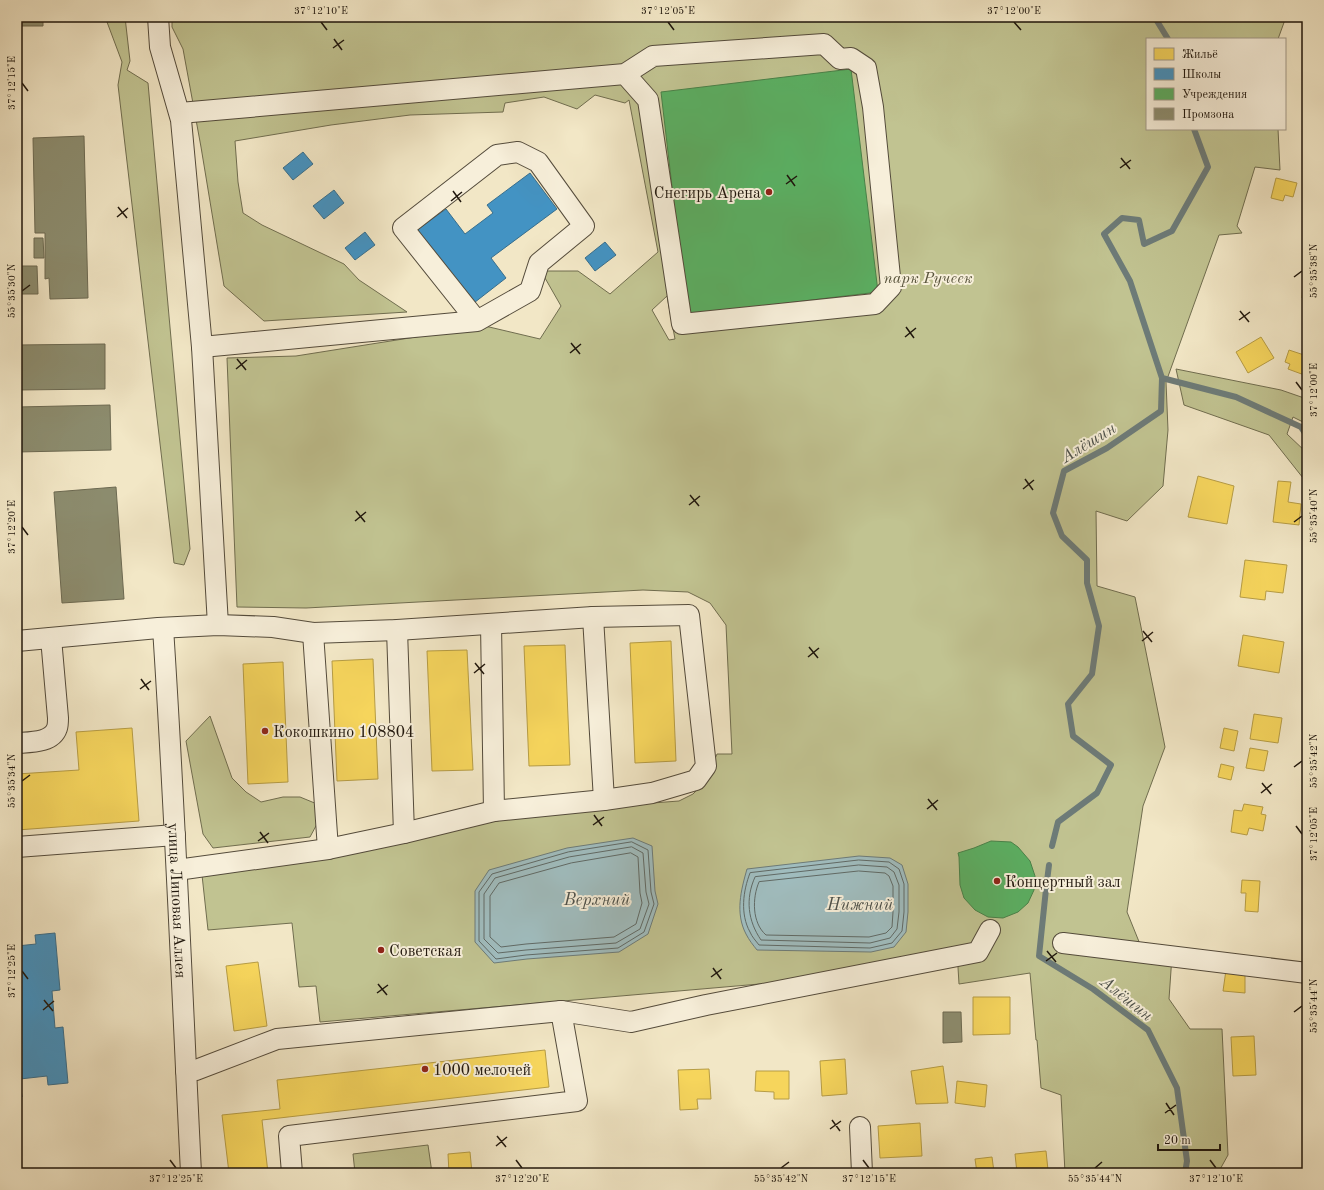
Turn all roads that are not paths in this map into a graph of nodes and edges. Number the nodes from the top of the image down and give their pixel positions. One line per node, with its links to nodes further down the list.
1 (158, 17): 3 (street)
2 (625, 74): 2 (street); 3 (street)
3 (180, 113): 5 (street)
4 (476, 321): 4 (street); 5 (street)
5 (202, 347): 8 (street)
6 (593, 617): 7 (street); 15 (street); 15 (street)
7 (491, 624): 10 (street); 16 (street)
8 (218, 625): 9 (street); 11 (street)
9 (163, 628): 12 (street); 18 (street, улица Липовая Аллея)
10 (397, 630): 11 (street); 17 (street)
11 (313, 633): 20 (street)
12 (51, 638): 13 (street); 14 (street)
13 (17, 641)
14 (17, 743)
15 (604, 800): 16 (street)
16 (494, 811): 17 (street)
17 (404, 833): 20 (street)
18 (175, 835): 19 (street); 21 (street, улица Липовая Аллея)
19 (17, 847)
20 (328, 849): 21 (street)
21 (177, 870): 26 (street, улица Липовая Аллея)
22 (990, 930): 25 (street)
23 (1063, 943): 24 (street)
24 (1307, 973)
25 (561, 1011): 26 (street); 29 (street)
26 (186, 1071): 28 (street, улица Липовая Аллея)
27 (860, 1127): 30 (street)
28 (192, 1173)
29 (292, 1173)
30 (862, 1173)

